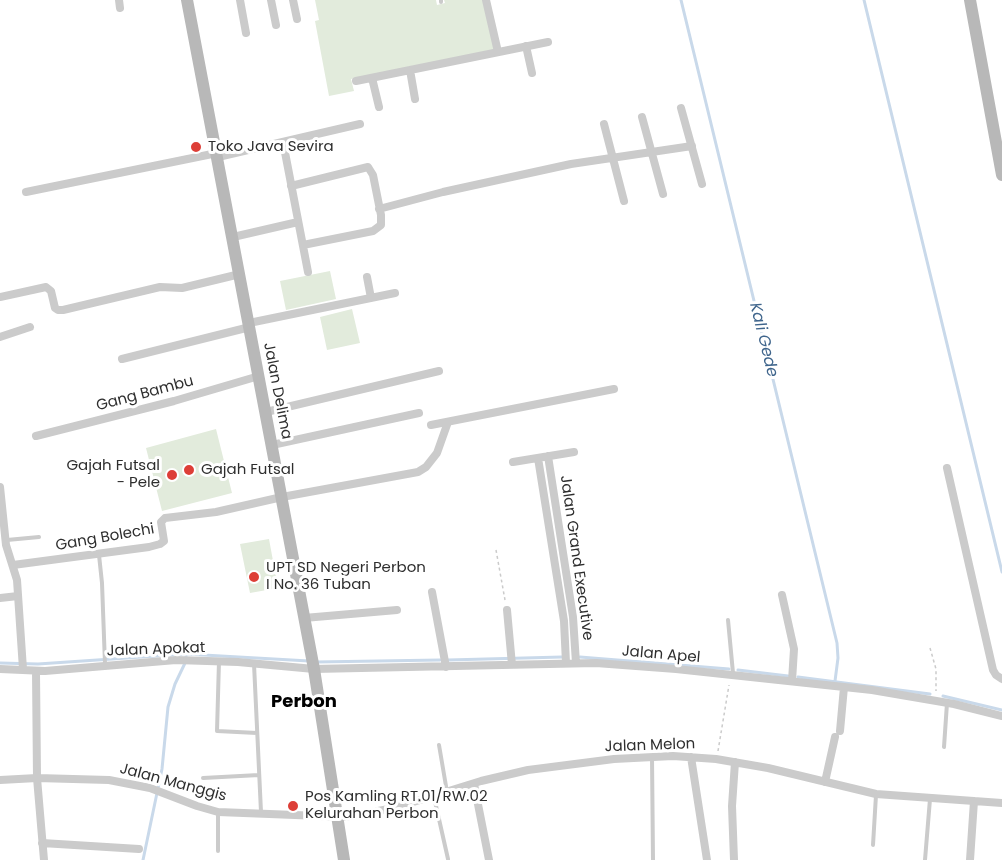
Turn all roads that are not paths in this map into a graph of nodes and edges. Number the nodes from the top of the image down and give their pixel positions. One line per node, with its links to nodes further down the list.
1 (189, 0): 26 (street, Jalan Delima)
2 (240, 0): 9 (street)
3 (271, 0): 8 (street)
4 (293, 0): 7 (street)
5 (486, 0): 12 (street)
6 (970, 0): 28 (street)
7 (297, 19)
8 (276, 26)
9 (246, 33)
10 (548, 42): 11 (street)
11 (526, 46): 12 (street); 14 (street)
12 (498, 52): 13 (street)
13 (410, 70): 15 (street); 17 (street)
14 (532, 73)
15 (372, 78): 16 (street); 18 (street)
16 (356, 81)
17 (415, 99)
18 (378, 107)
19 (681, 108): 24 (street)
20 (642, 117): 25 (street)
21 (360, 124): 23 (street)
22 (604, 124): 27 (street)
23 (283, 142): 26 (street); 30 (street)
24 (692, 146): 25 (street); 29 (street)
25 (652, 151): 27 (street); 32 (street)
26 (217, 155): 31 (street); 36 (street, Jalan Delima)
27 (612, 157): 33 (street); 34 (street)
28 (1002, 175)
29 (702, 184)
30 (291, 186): 34 (street); 35 (street)
31 (26, 192)
32 (663, 194)
33 (624, 201)
34 (379, 209): 37 (street)
35 (298, 222): 36 (street); 37 (street)
36 (233, 237): 39 (street, Jalan Delima)
37 (303, 245): 38 (street)
38 (308, 272)
39 (240, 274): 42 (street); 44 (street, Jalan Delima)
40 (367, 278): 43 (street)
41 (394, 293): 43 (street)
42 (0, 297)
43 (371, 298): 44 (street)
44 (250, 325): 47 (street); 49 (street, Jalan Delima)
45 (30, 327): 46 (street)
46 (0, 337)
47 (122, 359)
48 (439, 371): 51 (street)
49 (259, 375): 51 (street, Jalan Delima); 55 (street, Gang Bambu)
50 (614, 389): 53 (street)
51 (266, 412): 56 (street, Jalan Delima)
52 (420, 413): 56 (street)
53 (448, 422): 54 (street); 63 (street)
54 (431, 425)
55 (36, 436)
56 (272, 445): 63 (street, Jalan Delima)
57 (574, 452): 58 (street, Jalan Grand Executive)
58 (548, 456): 59 (street, Jalan Grand Executive); 66 (street, Jalan Grand Executive)
59 (538, 458): 60 (street, Jalan Grand Executive); 66 (street, Jalan Grand Executive)
60 (513, 462)
61 (946, 468): 90 (street)
62 (0, 487): 65 (street)
63 (282, 497): 67 (street, Gang Bolechi); 75 (street, Jalan Delima)
64 (39, 537): 65 (lane)
65 (5, 540): 68 (street)
66 (556, 542): 77 (street, Jalan Grand Executive)
67 (98, 554): 68 (street, Gang Bolechi); 79 (lane)
68 (13, 565): 71 (street)
69 (432, 592): 86 (street)
70 (782, 595): 91 (street)
71 (18, 596): 72 (street); 85 (street)
72 (0, 598)
73 (397, 610): 75 (street)
74 (507, 610): 78 (street)
75 (304, 618): 82 (street, Jalan Delima)
76 (728, 620): 89 (lane)
77 (570, 645): 83 (street, Jalan Grand Executive); 84 (street, Jalan Grand Executive)
78 (512, 660): 83 (street, Jalan Apel); 86 (street, Jalan Apel)
79 (105, 662): 80 (street, Jalan Apokat); 88 (street, Jalan Apokat)
80 (219, 662): 81 (street, Jalan Apokat); 95 (lane)
81 (254, 663): 82 (street, Jalan Apokat); 95 (lane)
82 (313, 663): 86 (street, Jalan Apel); 115 (street, Jalan Delima)
83 (566, 663): 84 (street, Jalan Apel)
84 (576, 663): 89 (street, Jalan Apel)
85 (23, 665): 87 (street, Jalan Apokat); 88 (street, Jalan Apokat)
86 (446, 667)
87 (0, 669)
88 (36, 672): 103 (street)
89 (732, 675): 91 (street, Jalan Apel)
90 (1002, 679)
91 (792, 681): 92 (street, Jalan Apel)
92 (844, 687): 93 (street, Jalan Apel); 105 (street)
93 (947, 703): 94 (street, Jalan Apel); 97 (lane)
94 (1002, 716)
95 (257, 733): 101 (lane)
96 (439, 745): 107 (lane)
97 (944, 747)
98 (652, 757): 99 (street, Jalan Melon); 106 (street, Jalan Melon); 124 (lane)
99 (692, 757): 100 (street, Jalan Melon); 125 (street)
100 (735, 762): 105 (street, Jalan Melon); 126 (street)
101 (259, 775): 102 (lane); 114 (lane)
102 (202, 777)
103 (37, 778): 104 (street, Jalan Manggis); 113 (street, Jalan Manggis); 116 (street)
104 (0, 780)
105 (825, 782): 108 (street, Jalan Melon)
106 (474, 783): 107 (street, Jalan Melon); 123 (street)
107 (447, 792): 109 (street, Jalan Melon)
108 (876, 794): 110 (street, Jalan Melon); 117 (lane)
109 (434, 797): 115 (street, Jalan Melon); 120 (lane)
110 (930, 799): 111 (street, Jalan Melon); 127 (lane)
111 (974, 801): 112 (street, Jalan Melon); 128 (street)
112 (1002, 803)
113 (218, 812): 114 (street, Jalan Manggis); 119 (lane)
114 (261, 814): 115 (street, Jalan Manggis)
115 (338, 817): 122 (street, Jalan Delima)
116 (42, 843): 118 (street); 121 (street)
117 (873, 845)
118 (139, 849)
119 (218, 851)
120 (448, 859)
121 (44, 860)
122 (344, 860)
123 (489, 860)
124 (653, 860)
125 (707, 860)
126 (734, 860)
127 (925, 860)
128 (970, 860)

